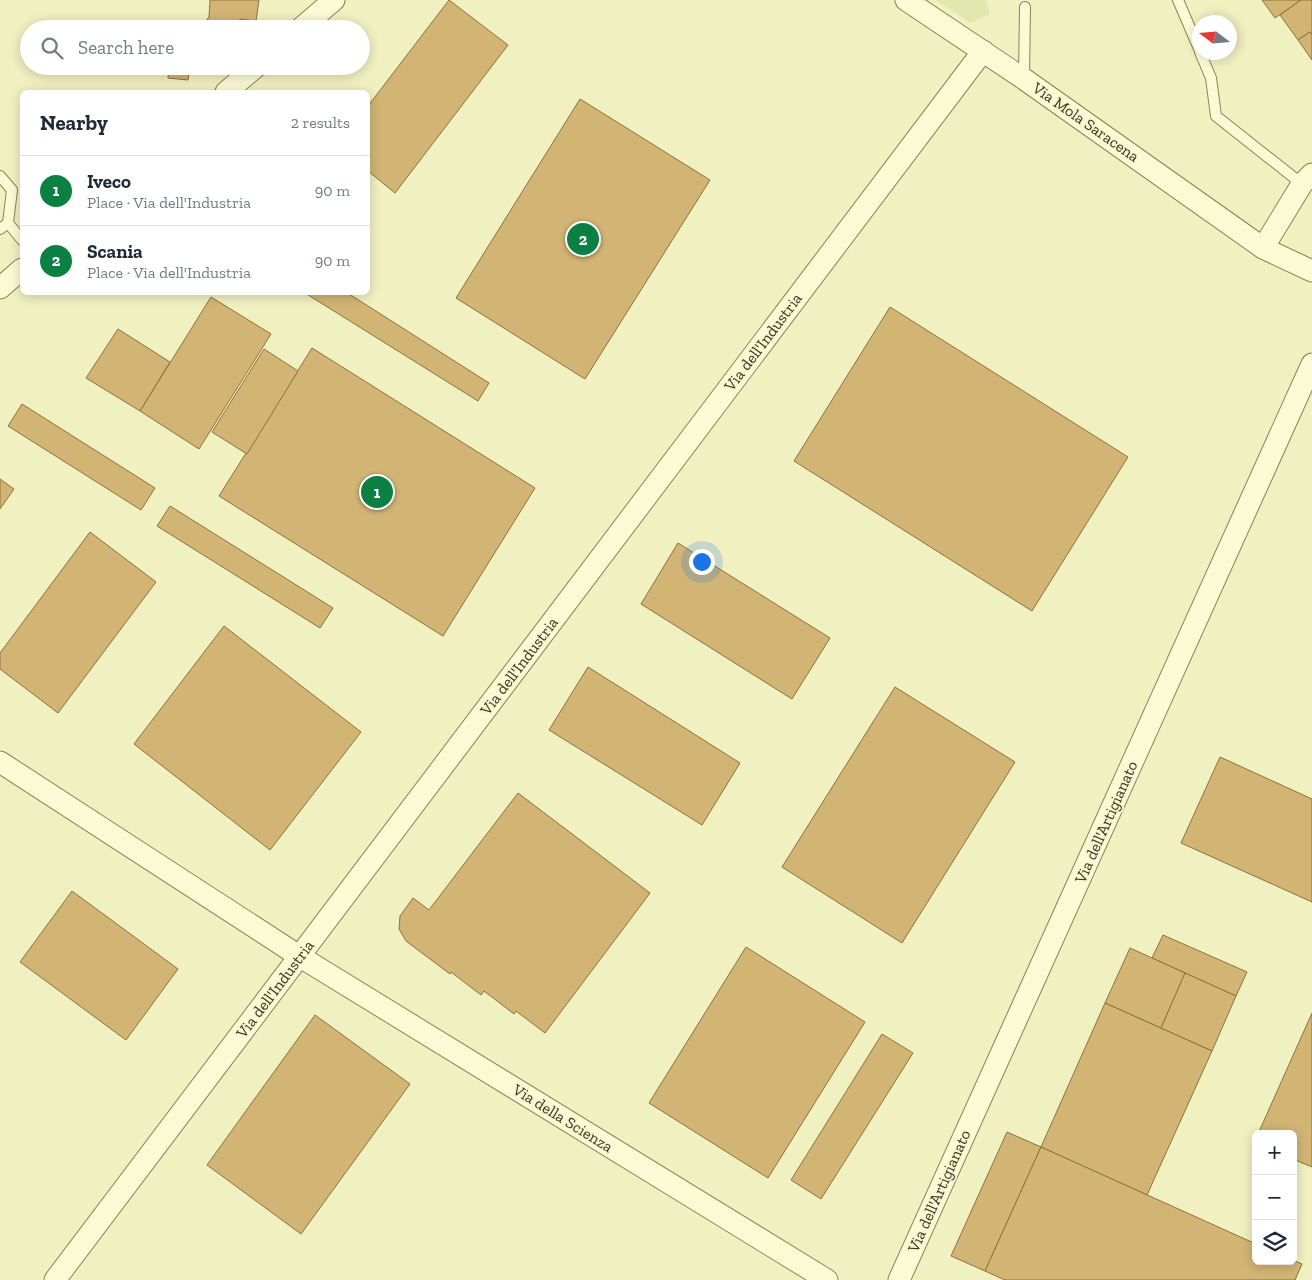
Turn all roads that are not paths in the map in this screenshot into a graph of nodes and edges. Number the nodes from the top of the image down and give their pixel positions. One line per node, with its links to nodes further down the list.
1 (334, 0): 5 (street)
2 (906, 0): 7 (street, Via Mola Saracena)
3 (1178, 0): 6 (lane)
4 (1025, 7): 10 (lane)
5 (311, 20)
6 (1192, 33)
7 (983, 51): 10 (street, Via Mola Saracena); 22 (street, Via dell'Industria)
8 (1204, 60): 13 (lane)
9 (246, 75): 11 (street)
10 (1024, 79): 16 (street, Via Mola Saracena)
11 (228, 90)
12 (0, 176): 14 (lane)
13 (1307, 179): 16 (street)
14 (4, 226): 15 (lane)
15 (20, 238)
16 (1263, 248): 18 (street, Via Mola Saracena)
17 (20, 271): 19 (street)
18 (1312, 271)
19 (0, 288)
20 (1312, 364): 25 (street, Via dell'Artigianato)
21 (0, 762): 22 (street, Via della Scienza)
22 (299, 956): 23 (street, Via dell'Industria); 24 (street, Via della Scienza)
23 (55, 1280)
24 (827, 1280)
25 (899, 1280)

